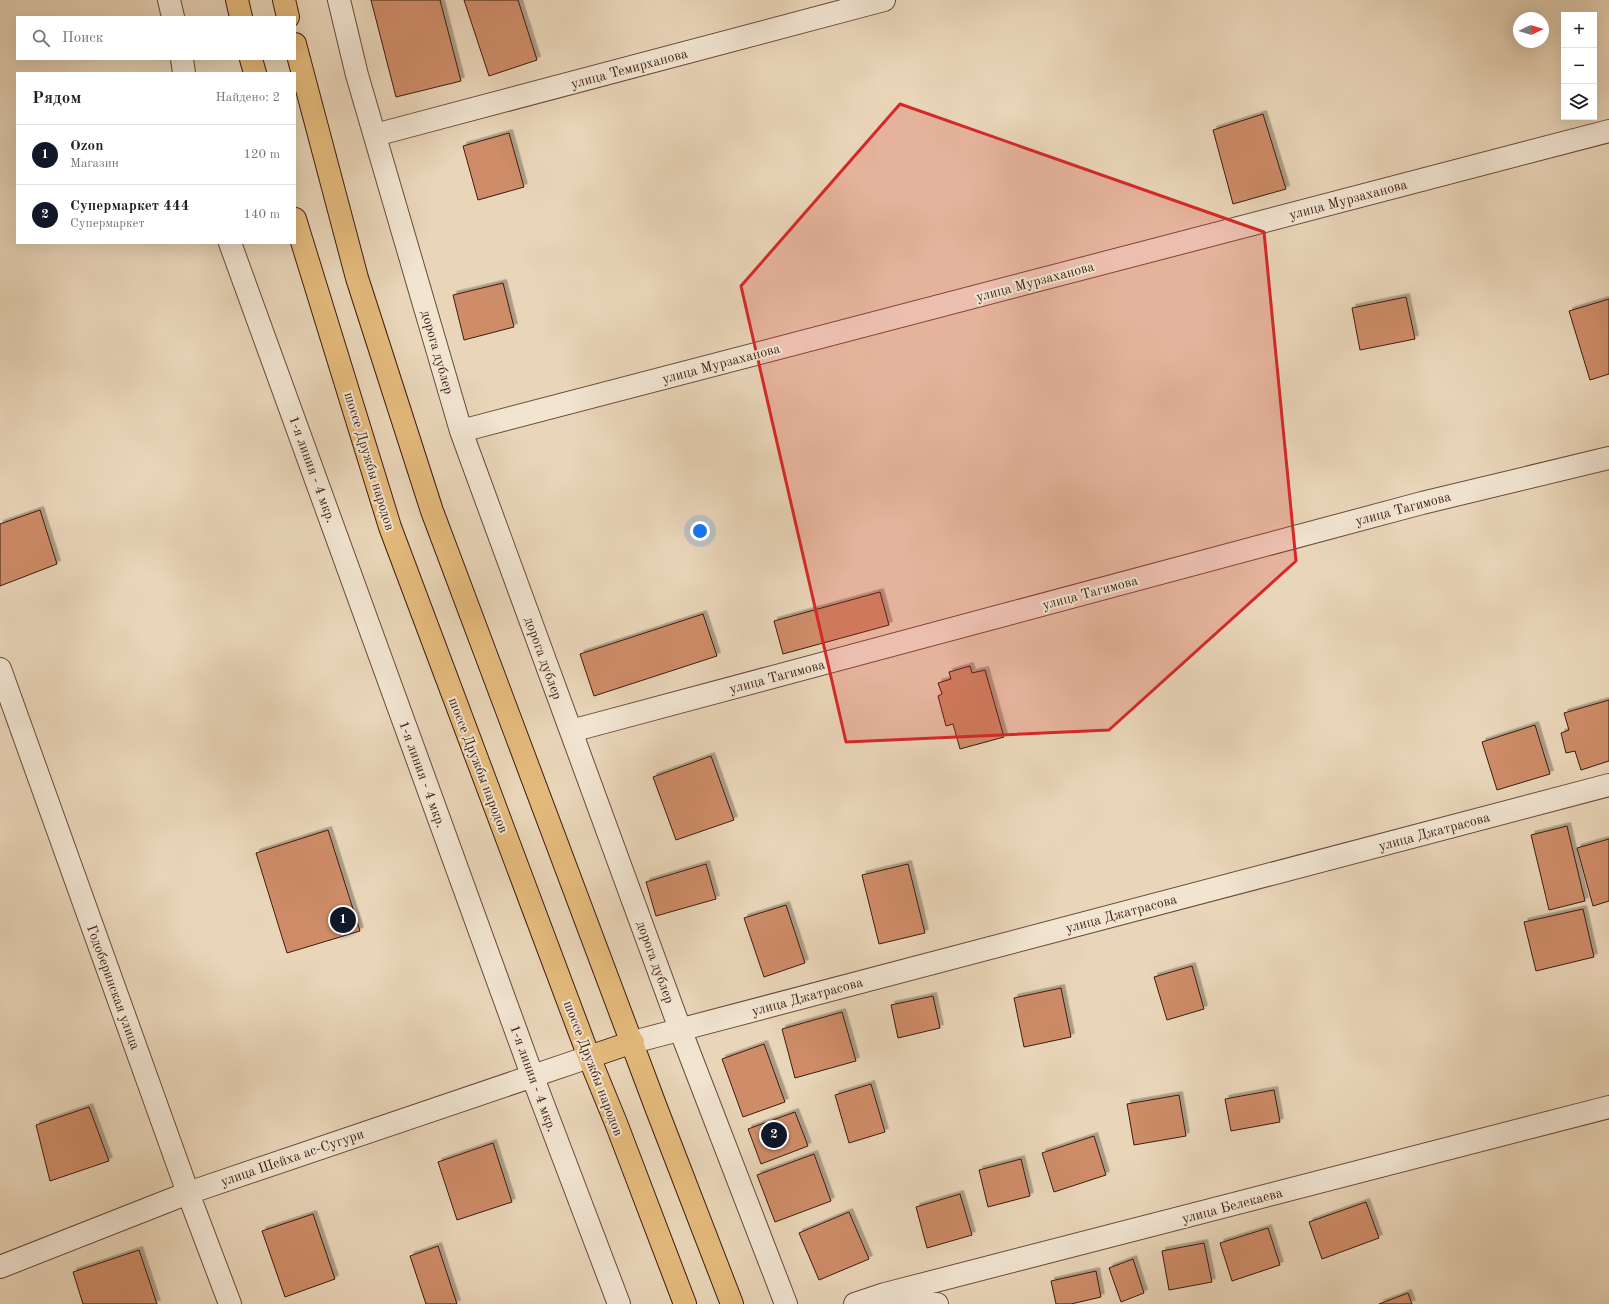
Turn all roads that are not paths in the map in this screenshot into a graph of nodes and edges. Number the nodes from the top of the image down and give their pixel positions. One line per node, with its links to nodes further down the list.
1 (169, 0): 6 (street)
2 (237, 0): 7 (main road)
3 (284, 0): 8 (main road)
4 (339, 0): 15 (street, дорога дублер)
5 (884, 0): 15 (street, улица Темирханова)
6 (173, 16)
7 (241, 16)
8 (288, 16)
9 (296, 48): 24 (main road)
10 (182, 60): 12 (street)
11 (251, 60): 13 (main road)
12 (184, 72)
13 (255, 72)
14 (1609, 132): 18 (street, улица Мурзаханова)
15 (375, 135): 18 (street, дорога дублер)
16 (296, 222): 25 (main road, шоссе Дружбы народов)
17 (230, 244): 26 (street, 1-я линия - 4 мкр.)
18 (461, 431): 21 (street, дорога дублер)
19 (1609, 458): 21 (street, улица Тагимова)
20 (0, 669): 28 (street, Годоберинская улица)
21 (571, 731): 23 (street, дорога дублер)
22 (1609, 785): 23 (street, улица Джатрасова)
23 (680, 1029): 24 (street, улица Джатрасова); 35 (street, дорога дублер)
24 (632, 1042): 25 (main road); 34 (main road)
25 (589, 1057): 26 (street, улица Шейха ас-Сугури); 33 (main road, шоссе Дружбы народов)
26 (532, 1075): 28 (street, улица Шейха ас-Сугури); 32 (street, 1-я линия - 4 мкр.)
27 (1609, 1107): 30 (street, улица Белекаева)
28 (188, 1192): 29 (street, улица Шейха ас-Сугури); 31 (street, Годоберинская улица)
29 (0, 1267)
30 (885, 1294): 36 (street, улица Белекаева); 37 (street)
31 (230, 1304)
32 (619, 1304)
33 (685, 1304)
34 (732, 1304)
35 (786, 1304)
36 (855, 1304)
37 (937, 1304)

